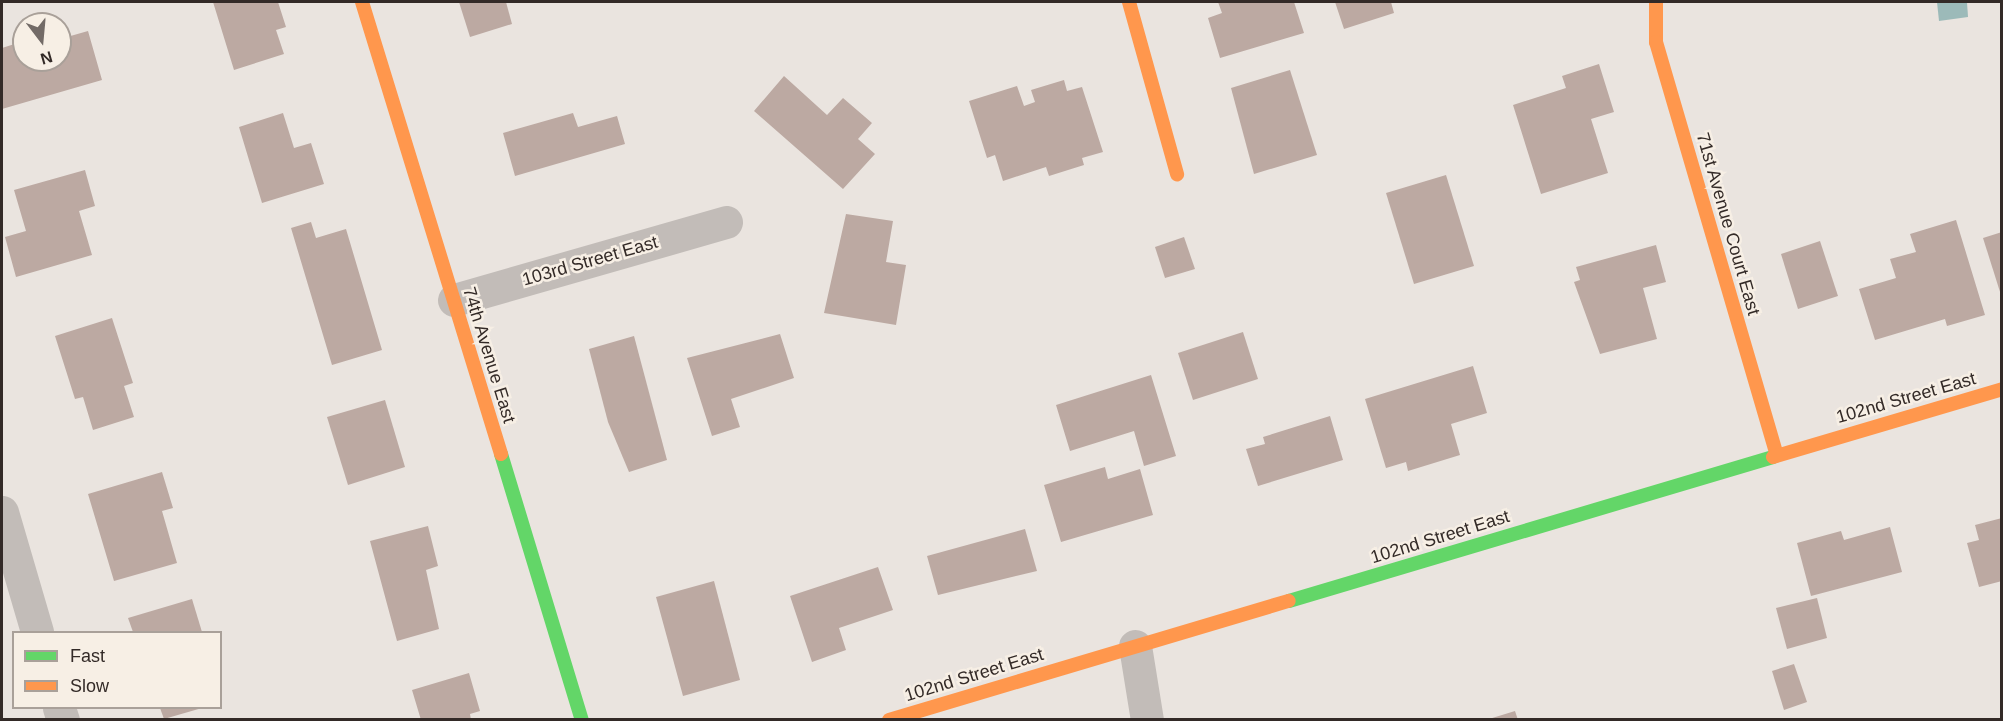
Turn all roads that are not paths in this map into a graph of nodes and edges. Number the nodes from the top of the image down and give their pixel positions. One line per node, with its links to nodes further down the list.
1 (362, 2): 6 (street, 74th Avenue East)
2 (1129, 2): 4 (street)
3 (1656, 2): 8 (street, 71st Avenue Court East)
4 (1177, 174)
5 (726, 222): 6 (street, 103rd Street East)
6 (454, 300): 12 (street, 74th Avenue East)
7 (2001, 389): 8 (street, 102nd Street East)
8 (1777, 455): 11 (street, 102nd Street East)
9 (2, 512): 10 (street)
10 (36, 631)
11 (1135, 646): 13 (street, 102nd Street East); 14 (street)
12 (582, 720)
13 (889, 720)
14 (1147, 720)

